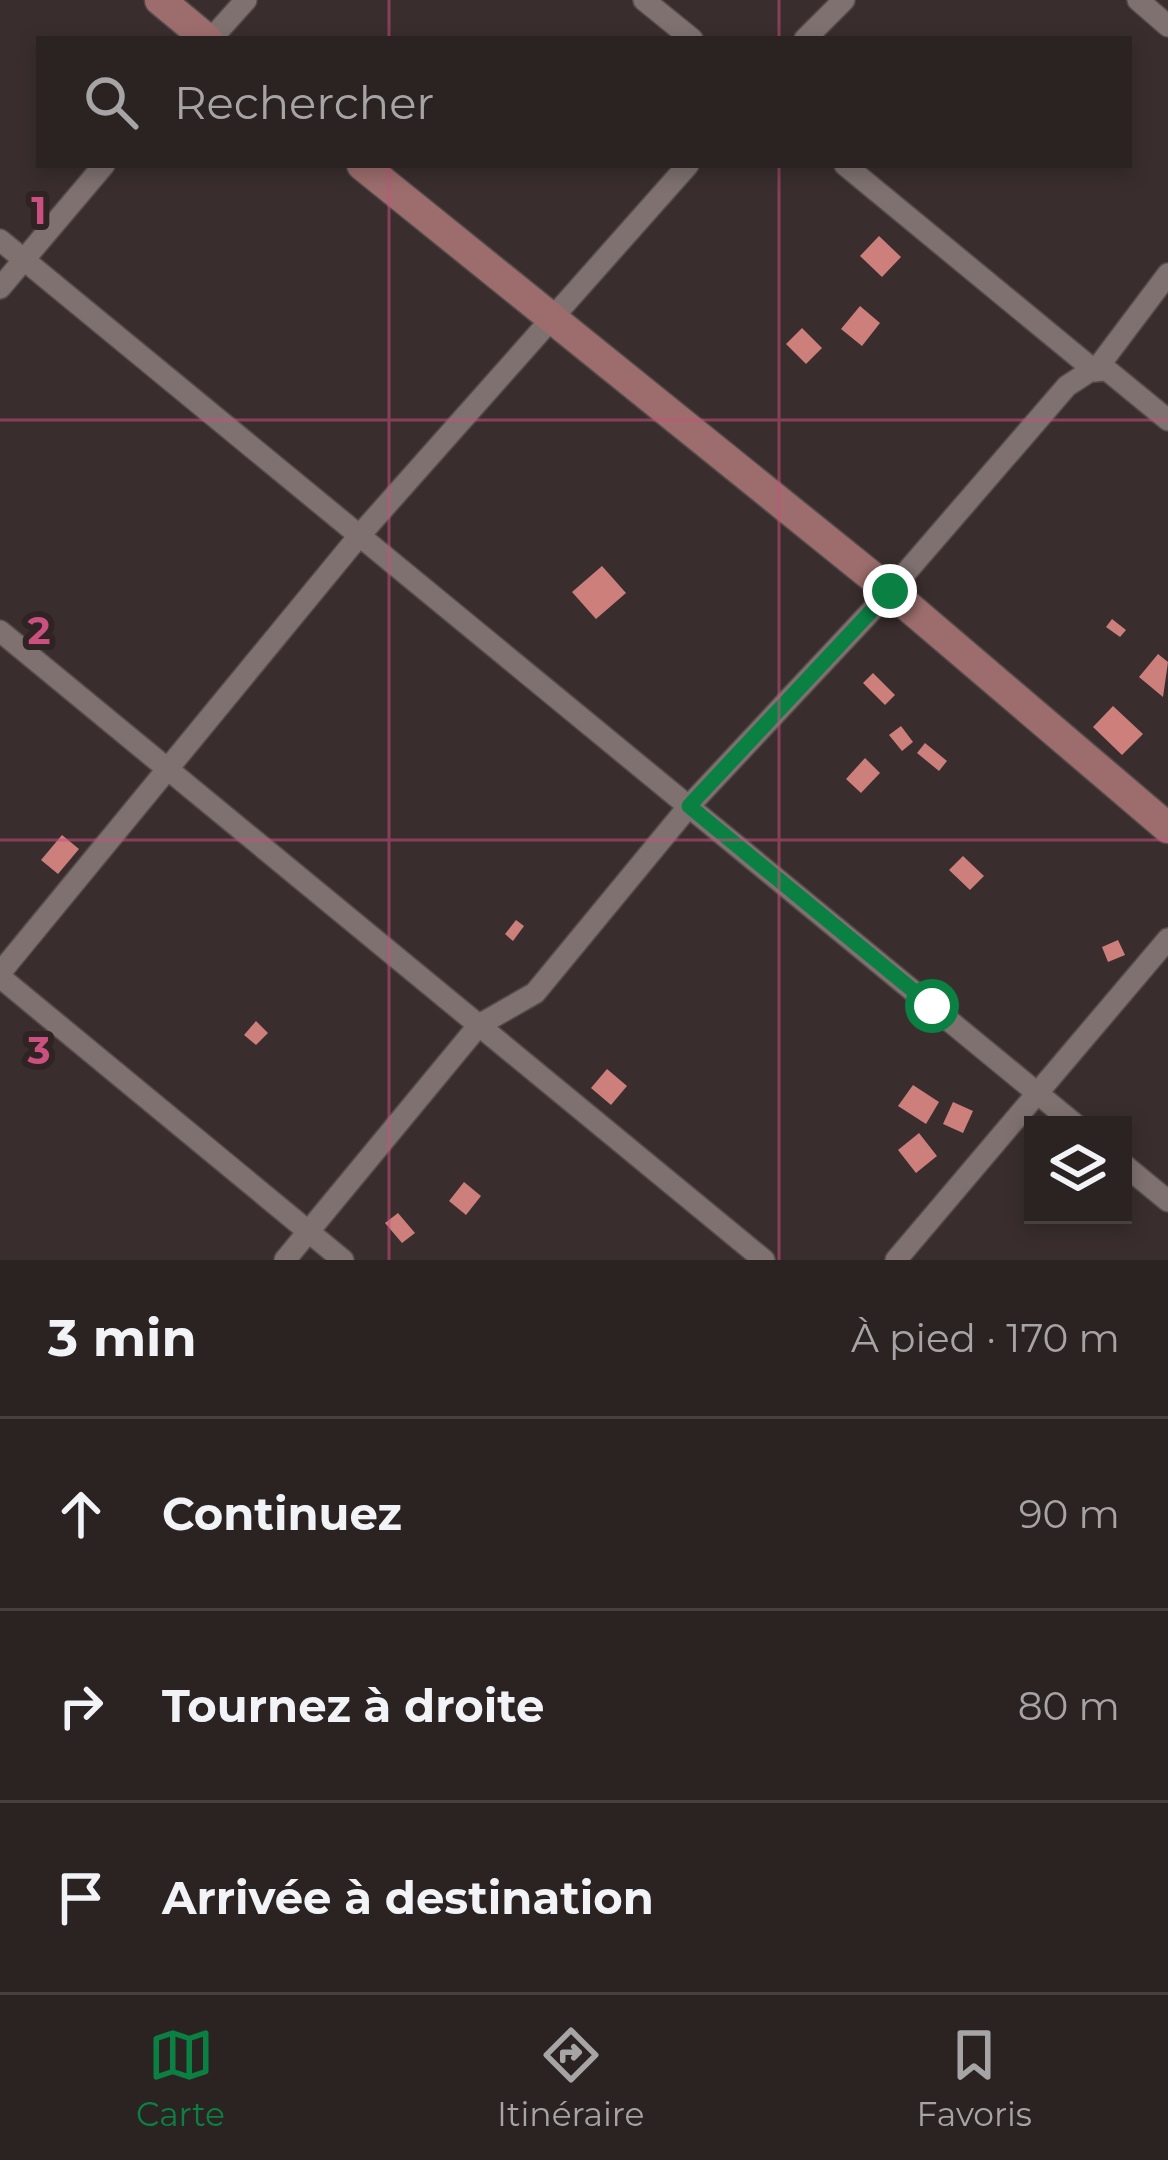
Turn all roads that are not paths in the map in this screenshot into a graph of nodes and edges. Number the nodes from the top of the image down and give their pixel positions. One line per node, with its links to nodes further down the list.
1 (160, 0): 7 (main road)
2 (246, 0): 8 (street)
3 (644, 0): 9 (street)
4 (844, 0): 10 (street)
5 (1138, 0): 6 (street)
6 (1168, 26)
7 (205, 36)
8 (212, 36)
9 (688, 36)
10 (808, 36)
11 (101, 168): 16 (street)
12 (366, 168): 19 (main road)
13 (685, 168): 19 (street)
14 (849, 168): 20 (street)
15 (0, 240): 16 (street)
16 (24, 260): 18 (street); 22 (street)
17 (1168, 274): 20 (street)
18 (0, 288)
19 (549, 316): 22 (street); 23 (main road)
20 (1095, 371): 21 (street); 23 (street)
21 (1168, 420)
22 (359, 536): 25 (street); 26 (street)
23 (890, 591): 26 (street); 27 (main road)
24 (0, 631): 25 (street)
25 (165, 766): 29 (street); 30 (street)
26 (689, 806): 30 (street); 31 (street)
27 (1168, 828)
28 (1168, 939): 31 (street)
29 (0, 975): 35 (street)
30 (479, 1025): 35 (street); 38 (street)
31 (1036, 1091): 32 (street); 39 (street)
32 (1065, 1116)
33 (1132, 1171): 34 (street)
34 (1168, 1201)
35 (309, 1231): 36 (street); 37 (street)
36 (285, 1260)
37 (343, 1260)
38 (764, 1260)
39 (896, 1260)

